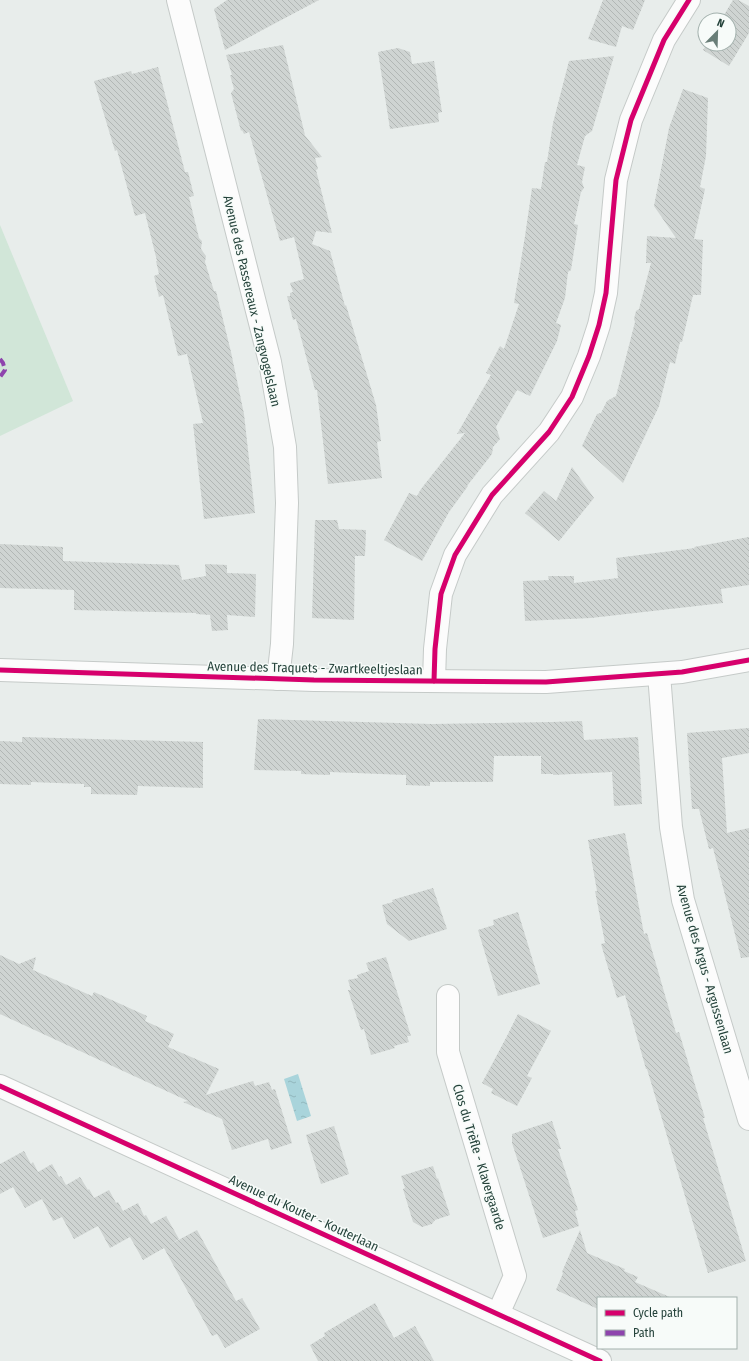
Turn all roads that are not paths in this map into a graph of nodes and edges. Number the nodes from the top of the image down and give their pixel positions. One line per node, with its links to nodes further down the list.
1 (178, 0): 6 (street, Avenue des Passereaux - Zangvogelslaan)
2 (689, 0): 7 (street)
3 (749, 660): 5 (street, Avenue des Traquets - Zwartkeeltjeslaan)
4 (0, 670): 6 (street, Avenue des Traquets - Zwartkeeltjeslaan)
5 (659, 674): 7 (street, Avenue des Traquets - Zwartkeeltjeslaan); 10 (street, Avenue des Argus - Argussenlaan)
6 (278, 679): 7 (street, Avenue des Traquets - Zwartkeeltjeslaan)
7 (434, 681)
8 (448, 996): 11 (street, Clos du Trèfle - Klavergaarde)
9 (0, 1086): 11 (street, Avenue du Kouter - Kouterlaan)
10 (749, 1119)
11 (498, 1314): 12 (street, Avenue du Kouter - Kouterlaan)
12 (600, 1361)

